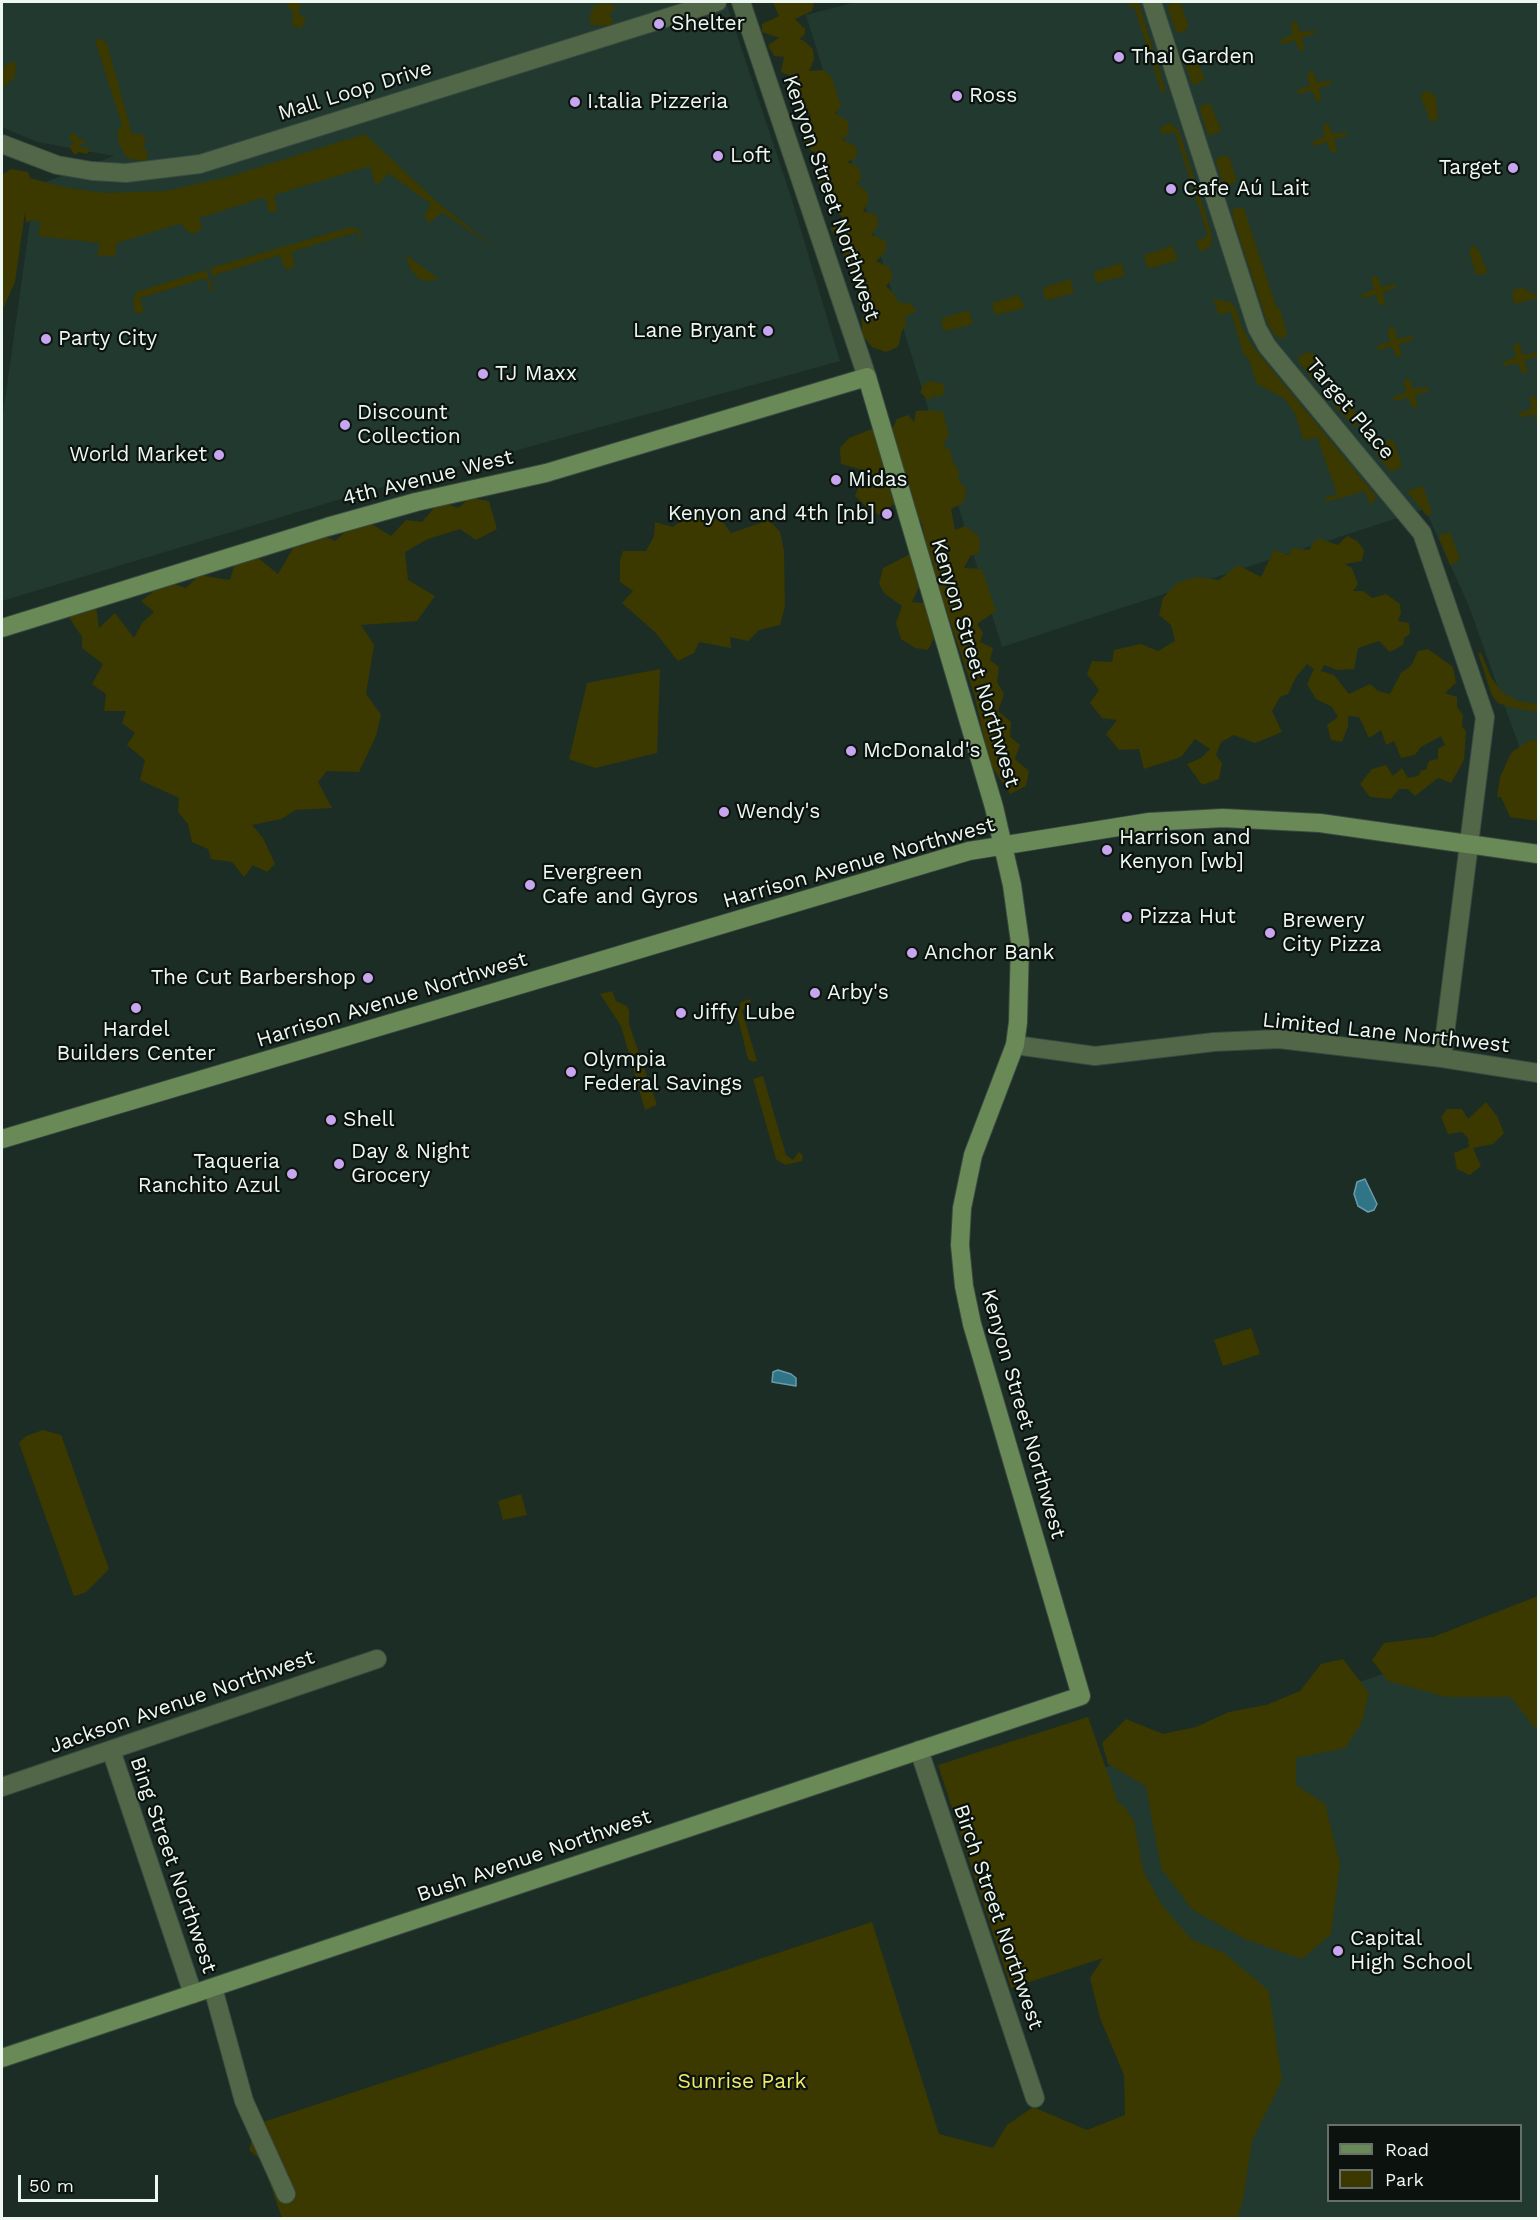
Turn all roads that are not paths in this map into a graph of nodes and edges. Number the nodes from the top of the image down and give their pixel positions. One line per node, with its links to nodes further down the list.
1 (717, 2): 4 (street, Mall Loop Drive)
2 (741, 2): 5 (street, Kenyon Street Northwest)
3 (1152, 2): 8 (street, Target Place)
4 (2, 144)
5 (867, 377): 6 (street, 4th Avenue West); 7 (street, Kenyon Street Northwest)
6 (2, 628)
7 (1003, 845): 8 (street, Harrison Avenue Northwest); 10 (street, Kenyon Street Northwest); 13 (street, Harrison Avenue Northwest)
8 (1470, 845): 9 (street, Harrison Avenue Northwest); 11 (street, Target Place)
9 (1539, 854)
10 (1015, 1045): 11 (street, Limited Lane Northwest); 15 (street, Kenyon Street Northwest)
11 (1442, 1058): 12 (street, Limited Lane Northwest)
12 (1539, 1073)
13 (2, 1139)
14 (377, 1659): 16 (street, Jackson Avenue Northwest)
15 (1082, 1696): 17 (street, Bush Avenue Northwest)
16 (111, 1750): 18 (street, Jackson Avenue Northwest); 20 (street, Bing Street Northwest)
17 (919, 1750): 19 (street, Bush Avenue Northwest); 22 (street, Birch Street Northwest)
18 (2, 1787)
19 (213, 1988): 20 (street, Bush Avenue Northwest); 23 (street, Bing Street Northwest)
20 (193, 1994): 21 (street, Bush Avenue Northwest)
21 (2, 2058)
22 (1035, 2098)
23 (286, 2194)

